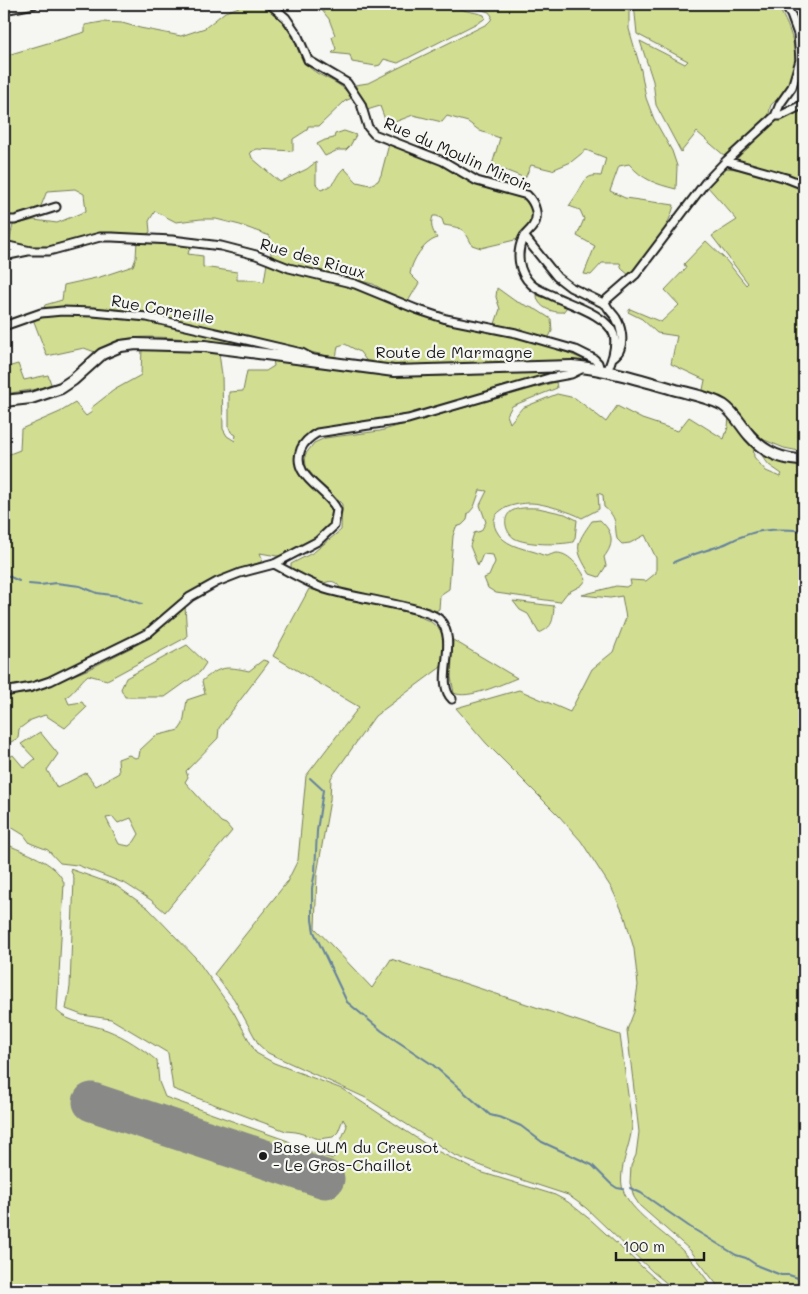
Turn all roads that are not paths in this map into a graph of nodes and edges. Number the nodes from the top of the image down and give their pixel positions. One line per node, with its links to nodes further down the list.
1 (34, 4): 4 (street)
2 (270, 4): 11 (street, Rue du Moulin Miroir)
3 (784, 4): 6 (street)
4 (4, 10)
5 (804, 104): 6 (street)
6 (775, 116): 7 (street)
7 (726, 161): 8 (street); 15 (street)
8 (804, 184)
9 (56, 207): 10 (street)
10 (4, 220)
11 (524, 236): 15 (street); 17 (street, Rue du Moulin Miroir)
12 (4, 245): 13 (street, Rue des Riaux)
13 (31, 251): 14 (street); 20 (street, Rue des Riaux)
14 (4, 256)
15 (605, 304): 17 (street)
16 (4, 326): 18 (street, Rue Corneille)
17 (612, 358): 20 (street, Rue du Moulin Miroir)
18 (316, 360): 19 (street, Route de Marmagne); 21 (street, Route de Marmagne)
19 (584, 367): 20 (street, Route de Marmagne); 23 (street)
20 (603, 371): 22 (street, Route de Marmagne)
21 (4, 401)
22 (804, 460)
23 (274, 564): 24 (street); 25 (street)
24 (4, 692)
25 (452, 699)

